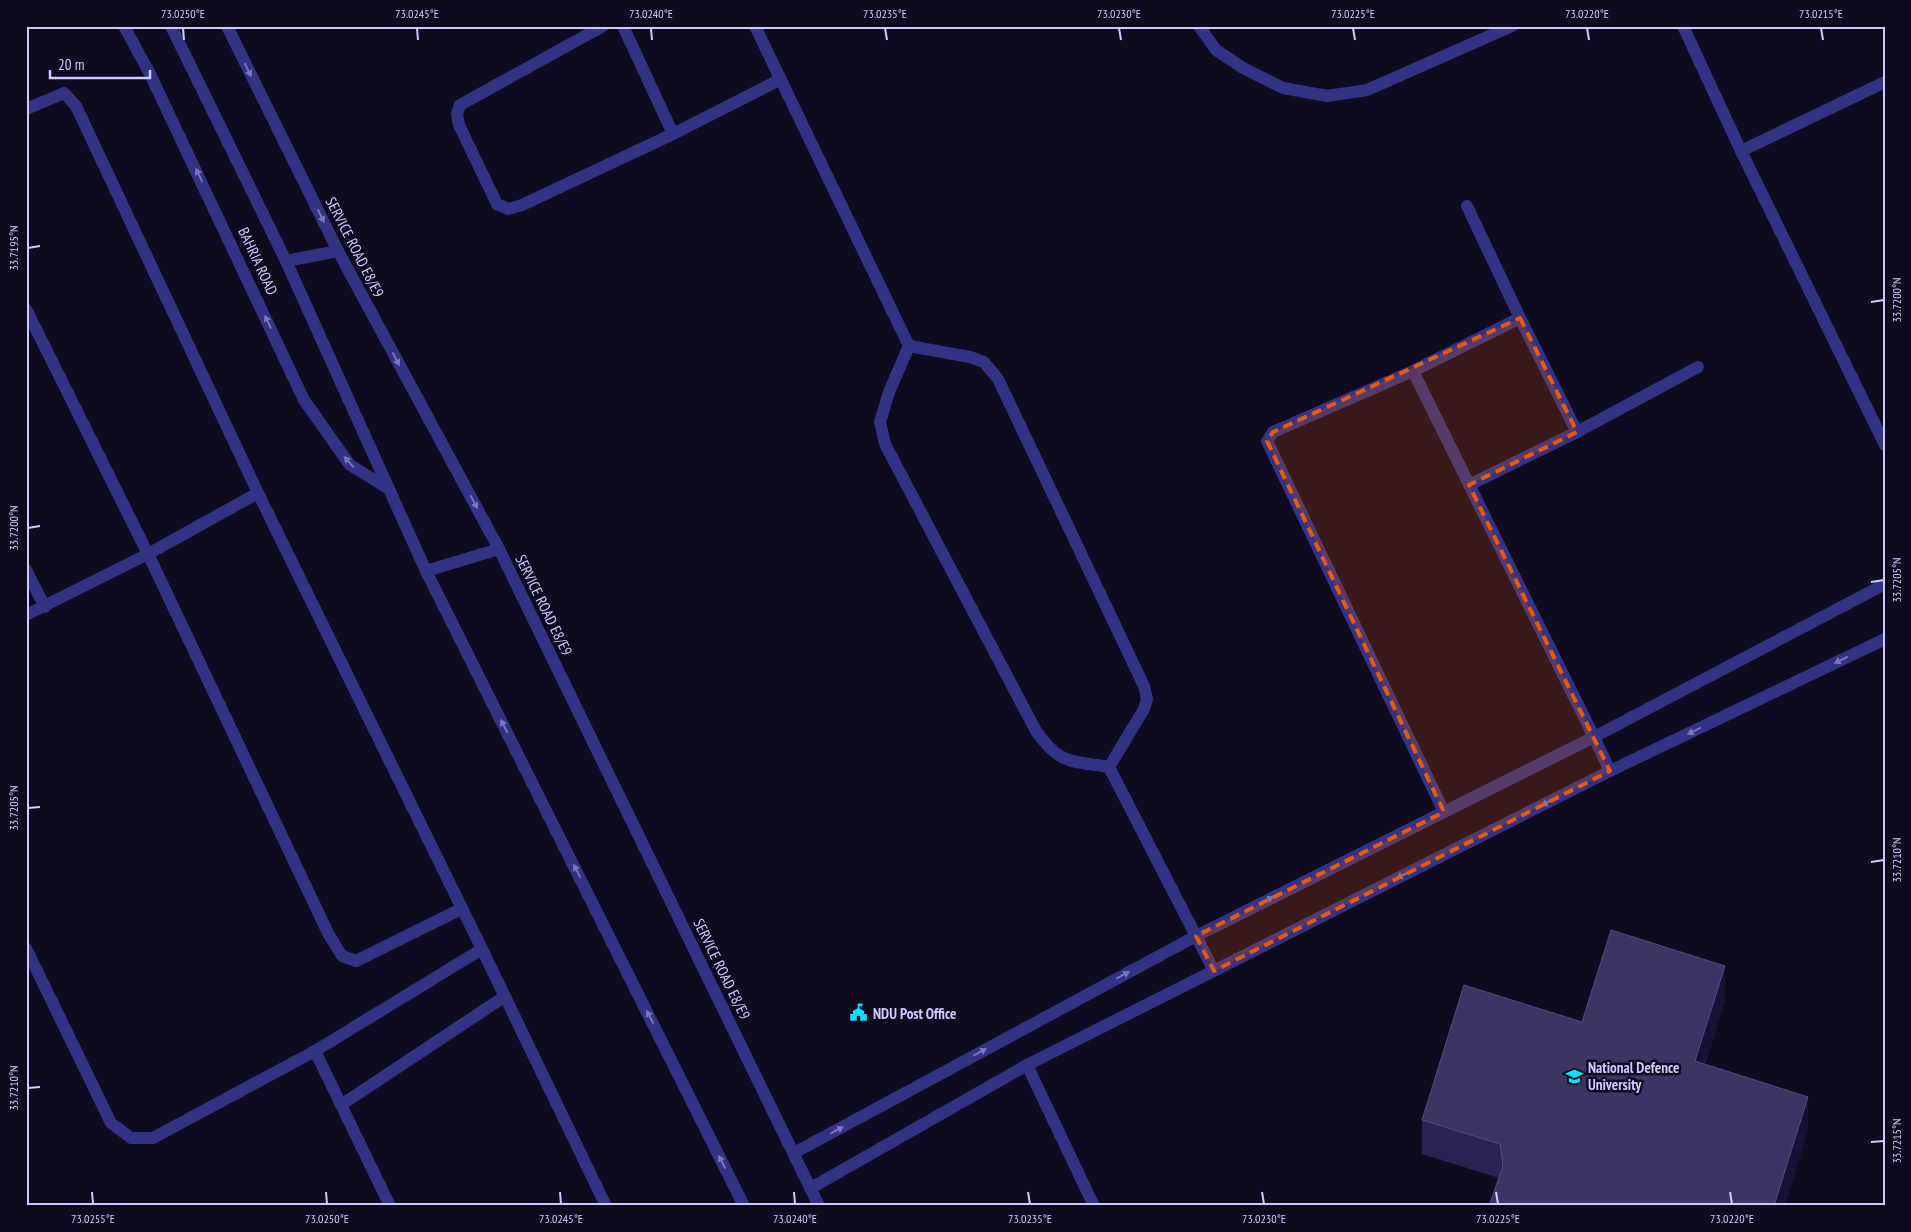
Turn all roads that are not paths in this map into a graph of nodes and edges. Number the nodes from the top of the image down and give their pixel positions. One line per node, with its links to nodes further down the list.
1 (124, 26): 26 (street, BAHRIA ROAD, one-way to 1)
2 (171, 26): 17 (street)
3 (227, 26): 16 (street, SERVICE ROAD E8/E9, one-way to 16)
4 (603, 26): 13 (street)
5 (623, 26): 13 (street)
6 (755, 26): 10 (street)
7 (1199, 26): 8 (street)
8 (1512, 26)
9 (1683, 26): 14 (street)
10 (781, 79): 13 (street); 20 (street)
11 (1885, 82): 14 (street)
12 (26, 109): 27 (street)
13 (673, 134)
14 (1742, 151): 24 (street)
15 (1467, 206): 19 (street)
16 (338, 251): 17 (street); 28 (street, SERVICE ROAD E8/E9, one-way to 28)
17 (286, 262): 26 (street)
18 (26, 309): 29 (street)
19 (1520, 318): 22 (street); 23 (street)
20 (909, 346): 37 (street); 37 (street)
21 (1698, 367): 23 (street)
22 (1413, 371): 25 (street); 39 (street)
23 (1577, 432): 25 (street)
24 (1885, 445)
25 (1469, 486): 36 (street)
26 (389, 489): 31 (street)
27 (258, 494): 29 (street); 40 (street)
28 (499, 549): 31 (street); 49 (street, SERVICE ROAD E8/E9)
29 (148, 554): 33 (street); 40 (street)
30 (26, 570): 33 (street)
31 (426, 571): 53 (street, one-way to 31)
32 (1885, 584): 36 (street)
33 (44, 607): 34 (street)
34 (26, 615)
35 (1885, 639): 38 (street, one-way to 38)
36 (1594, 737): 38 (street); 39 (street)
37 (1109, 767): 41 (street)
38 (1610, 771): 44 (street, one-way to 44)
39 (1444, 812): 41 (street, one-way to 39)
40 (461, 909): 43 (street)
41 (1196, 936): 44 (street); 49 (street, one-way to 41)
42 (26, 948): 46 (street)
43 (482, 950): 45 (street); 46 (street)
44 (1214, 970): 47 (street)
45 (504, 997): 48 (street); 52 (street)
46 (315, 1051): 48 (street)
47 (1027, 1065): 50 (street); 55 (street)
48 (341, 1105): 51 (street)
49 (794, 1153): 50 (street, SERVICE ROAD E8/E9)
50 (811, 1188): 54 (street, SERVICE ROAD E8/E9)
51 (390, 1206)
52 (606, 1206)
53 (744, 1206)
54 (819, 1206)
55 (1094, 1206)

